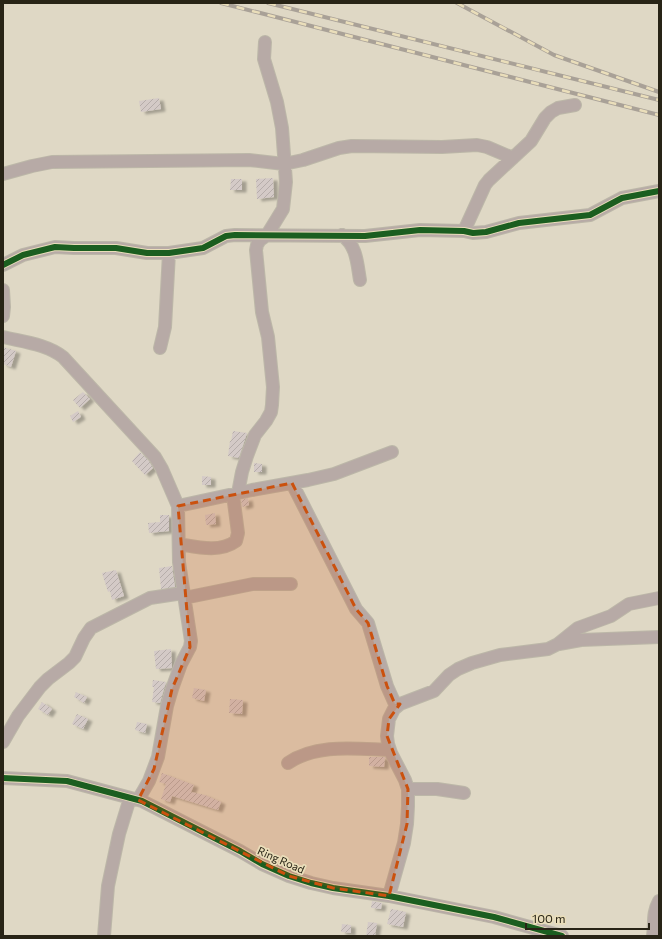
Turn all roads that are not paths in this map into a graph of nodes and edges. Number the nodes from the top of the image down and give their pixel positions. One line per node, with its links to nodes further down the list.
1 (265, 42): 4 (street)
2 (575, 105): 3 (street)
3 (513, 158): 4 (street); 7 (street)
4 (284, 164): 5 (street); 8 (street)
5 (3, 174)
6 (659, 190): 7 (street)
7 (464, 231): 9 (street)
8 (268, 235): 9 (street); 10 (street); 19 (street)
9 (342, 235): 12 (street)
10 (169, 253): 11 (street); 16 (street)
11 (3, 265)
12 (360, 280)
13 (3, 290): 14 (street)
14 (3, 316)
15 (3, 337): 20 (street)
16 (160, 348)
17 (392, 452): 18 (street)
18 (292, 483): 19 (street); 27 (street)
19 (235, 494): 20 (street); 21 (street)
20 (178, 506): 21 (street)
21 (179, 544): 23 (street)
22 (291, 584): 23 (street)
23 (184, 595): 28 (street); 34 (street)
24 (659, 598): 26 (street)
25 (659, 637): 26 (street)
26 (558, 644): 27 (street)
27 (400, 704): 29 (street)
28 (3, 742)
29 (390, 750): 30 (street); 32 (street)
30 (288, 763)
31 (3, 778): 34 (street, Ring Road)
32 (408, 789): 33 (street); 35 (street)
33 (464, 793)
34 (134, 799): 35 (street, Ring Road); 37 (street)
35 (389, 896): 38 (street, Ring Road)
36 (659, 901): 39 (street)
37 (104, 936)
38 (562, 936)
39 (652, 936)

